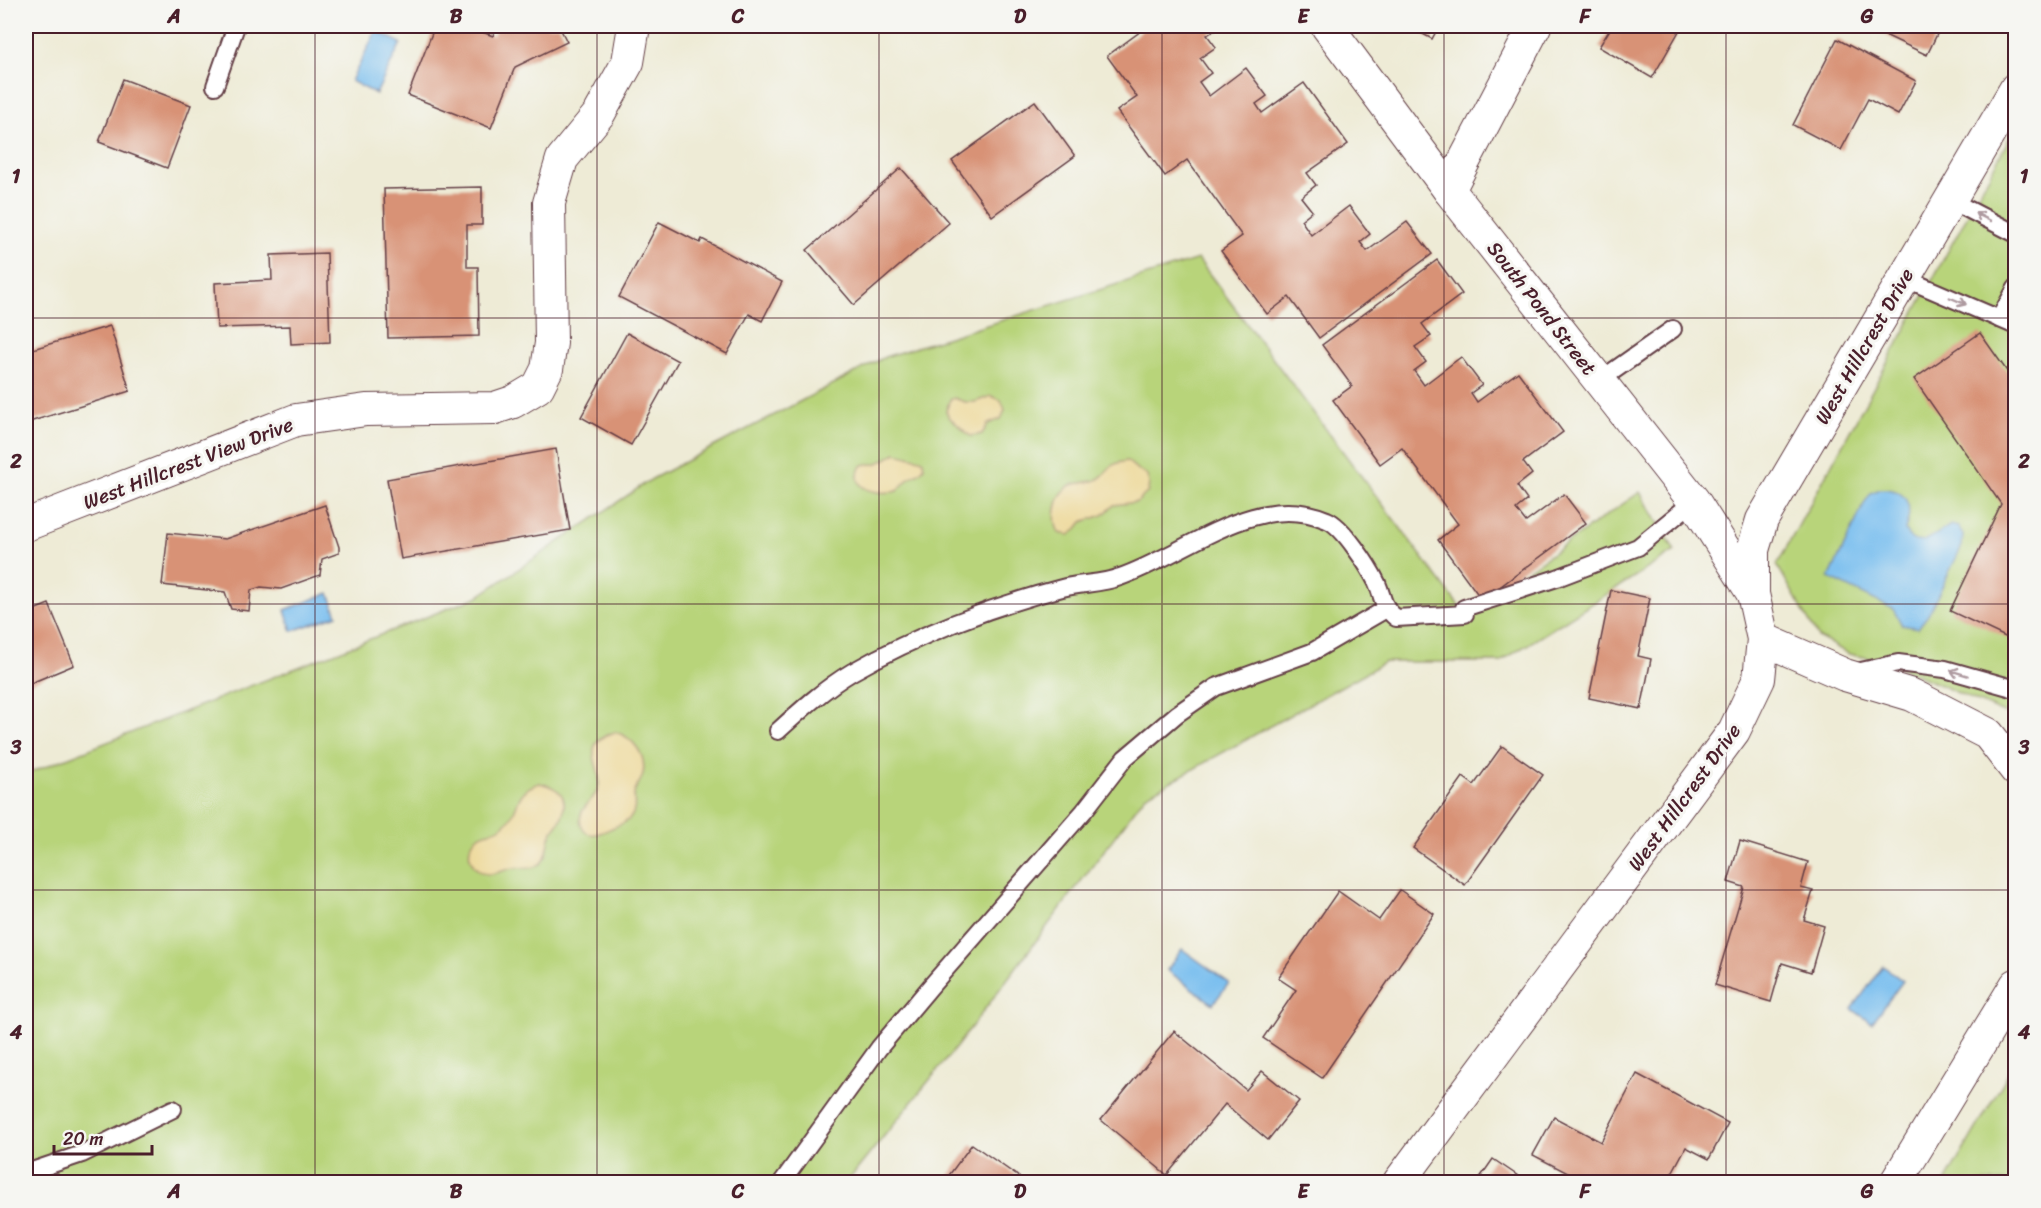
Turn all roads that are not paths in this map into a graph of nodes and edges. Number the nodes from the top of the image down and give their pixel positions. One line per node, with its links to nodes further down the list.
1 (237, 26): 5 (lane)
2 (634, 26): 17 (street, West Hillcrest View Drive)
3 (1327, 26): 7 (street, South Pond Street)
4 (1535, 26): 7 (street)
5 (215, 86)
6 (2016, 88): 8 (street, West Hillcrest Drive)
7 (1449, 190): 15 (street, South Pond Street)
8 (1950, 200): 9 (lane, one-way to 8); 10 (street, West Hillcrest Drive)
9 (2016, 234)
10 (1904, 278): 12 (lane, one-way to 12); 18 (street, West Hillcrest Drive)
11 (2016, 288): 12 (lane)
12 (1999, 319): 13 (lane)
13 (2016, 326)
14 (1672, 329): 15 (lane)
15 (1599, 381): 16 (street, South Pond Street)
16 (1694, 501): 18 (street, South Pond Street); 19 (lane)
17 (26, 525)
18 (1753, 594): 20 (street, West Hillcrest Drive)
19 (1386, 609): 23 (lane); 28 (lane)
20 (1763, 639): 21 (street); 29 (street, West Hillcrest Drive)
21 (1845, 675): 22 (lane, one-way to 21); 24 (street)
22 (2016, 689)
23 (778, 731)
24 (2016, 770)
25 (2016, 985): 30 (street)
26 (173, 1109): 27 (lane)
27 (26, 1173)
28 (782, 1182)
29 (1399, 1182)
30 (1896, 1182)

